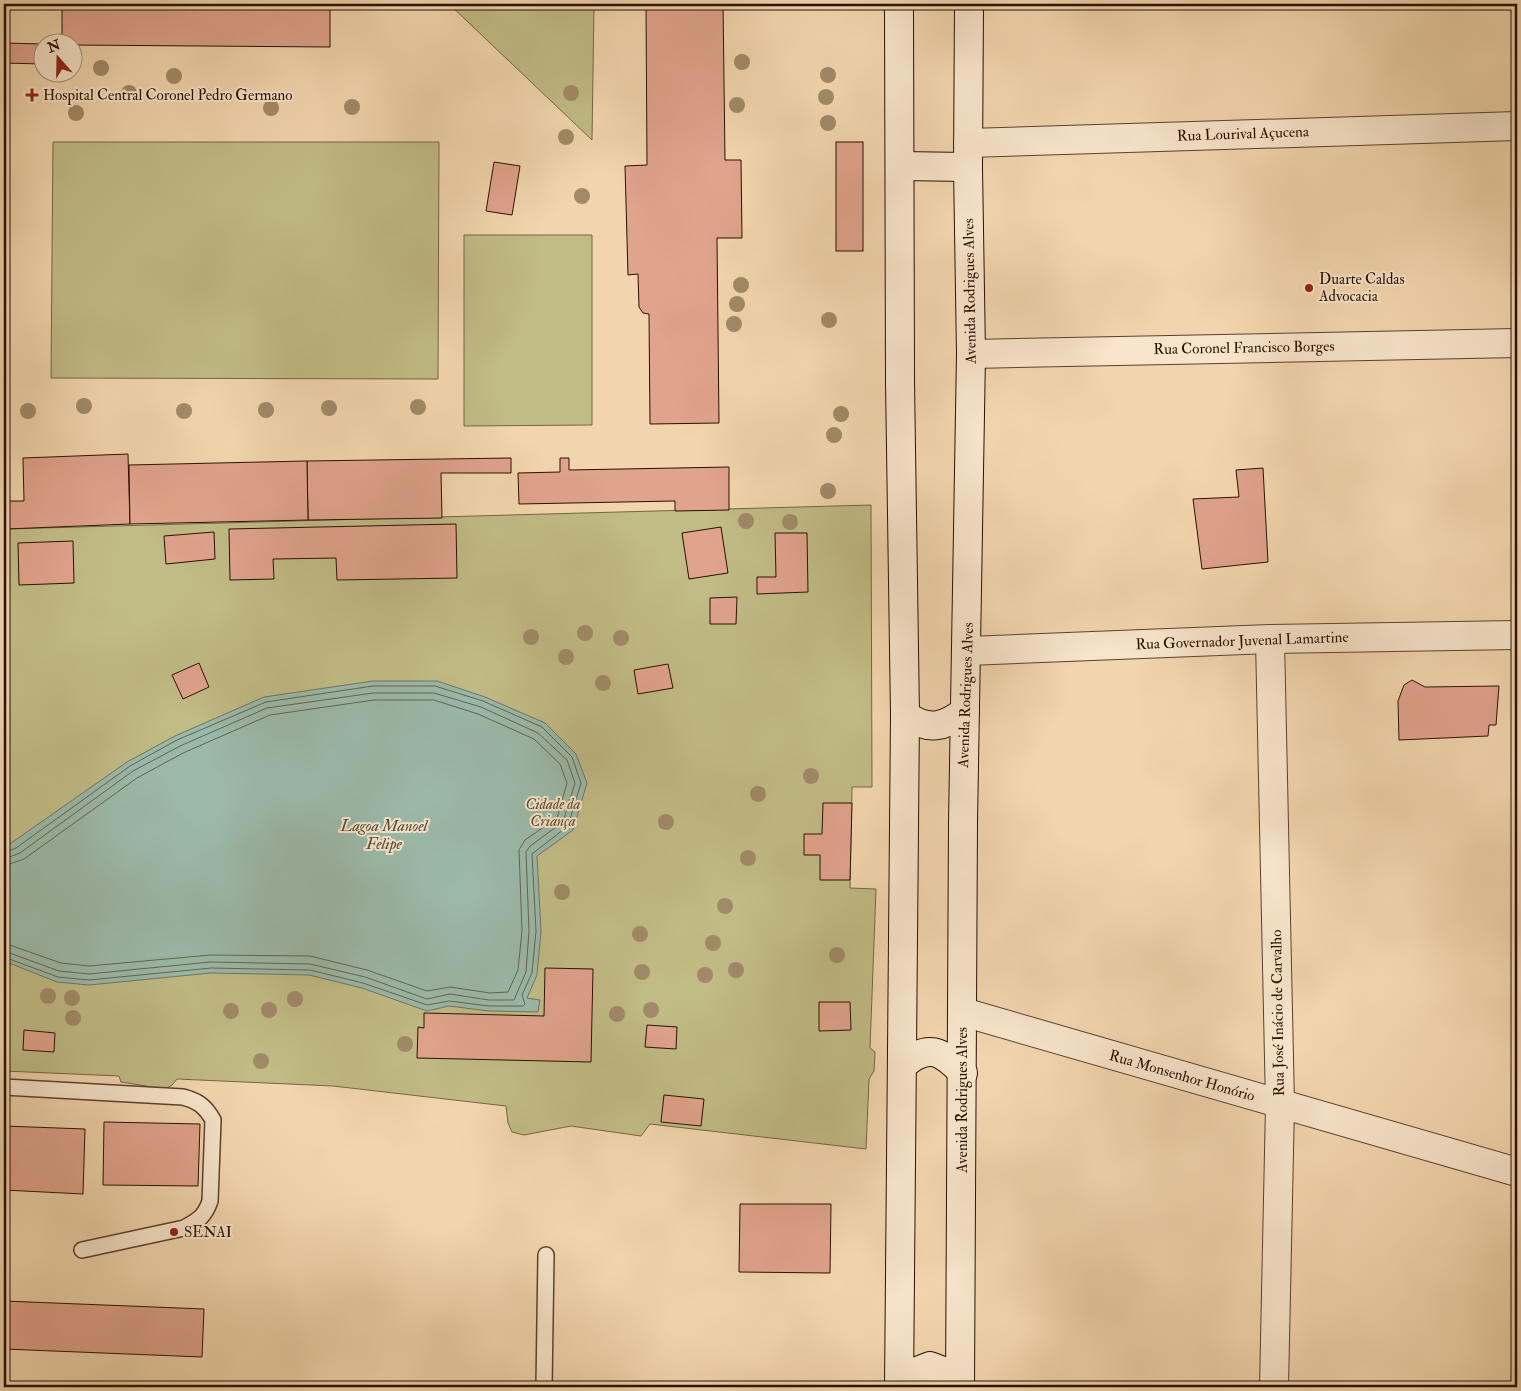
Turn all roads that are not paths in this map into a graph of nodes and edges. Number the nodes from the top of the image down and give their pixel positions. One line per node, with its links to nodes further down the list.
1 (899, 4): 5 (main road)
2 (969, 4): 4 (main road, Avenida Rodrigues Alves)
3 (1517, 126): 4 (main road, Rua Lourival Açucena)
4 (968, 155): 5 (main road, Rua Lourival Açucena); 7 (main road, Avenida Rodrigues Alves)
5 (900, 166): 12 (main road)
6 (1517, 343): 7 (main road, Rua Coronel Francisco Borges)
7 (971, 354): 10 (main road, Avenida Rodrigues Alves)
8 (1517, 635): 9 (main road, Rua Governador Juvenal Lamartine)
9 (1270, 640): 10 (main road, Rua Governador Juvenal Lamartine); 17 (main road, Rua José Inácio de Carvalho)
10 (968, 651): 11 (main road, Avenida Rodrigues Alves)
11 (965, 711): 12 (main road); 13 (main road, Avenida Rodrigues Alves)
12 (905, 715): 14 (main road)
13 (963, 1012): 15 (main road, Avenida Rodrigues Alves); 17 (main road, Rua Monsenhor Honório)
14 (902, 1066): 15 (main road); 23 (main road)
15 (963, 1073): 21 (main road, Avenida Rodrigues Alves)
16 (4, 1086): 19 (lane)
17 (1280, 1104): 18 (main road, Rua Monsenhor Honório); 24 (main road, Rua José Inácio de Carvalho)
18 (1517, 1172)
19 (82, 1250)
20 (546, 1255): 22 (lane)
21 (960, 1386): 23 (main road)
22 (544, 1387)
23 (899, 1387)
24 (1274, 1387)

